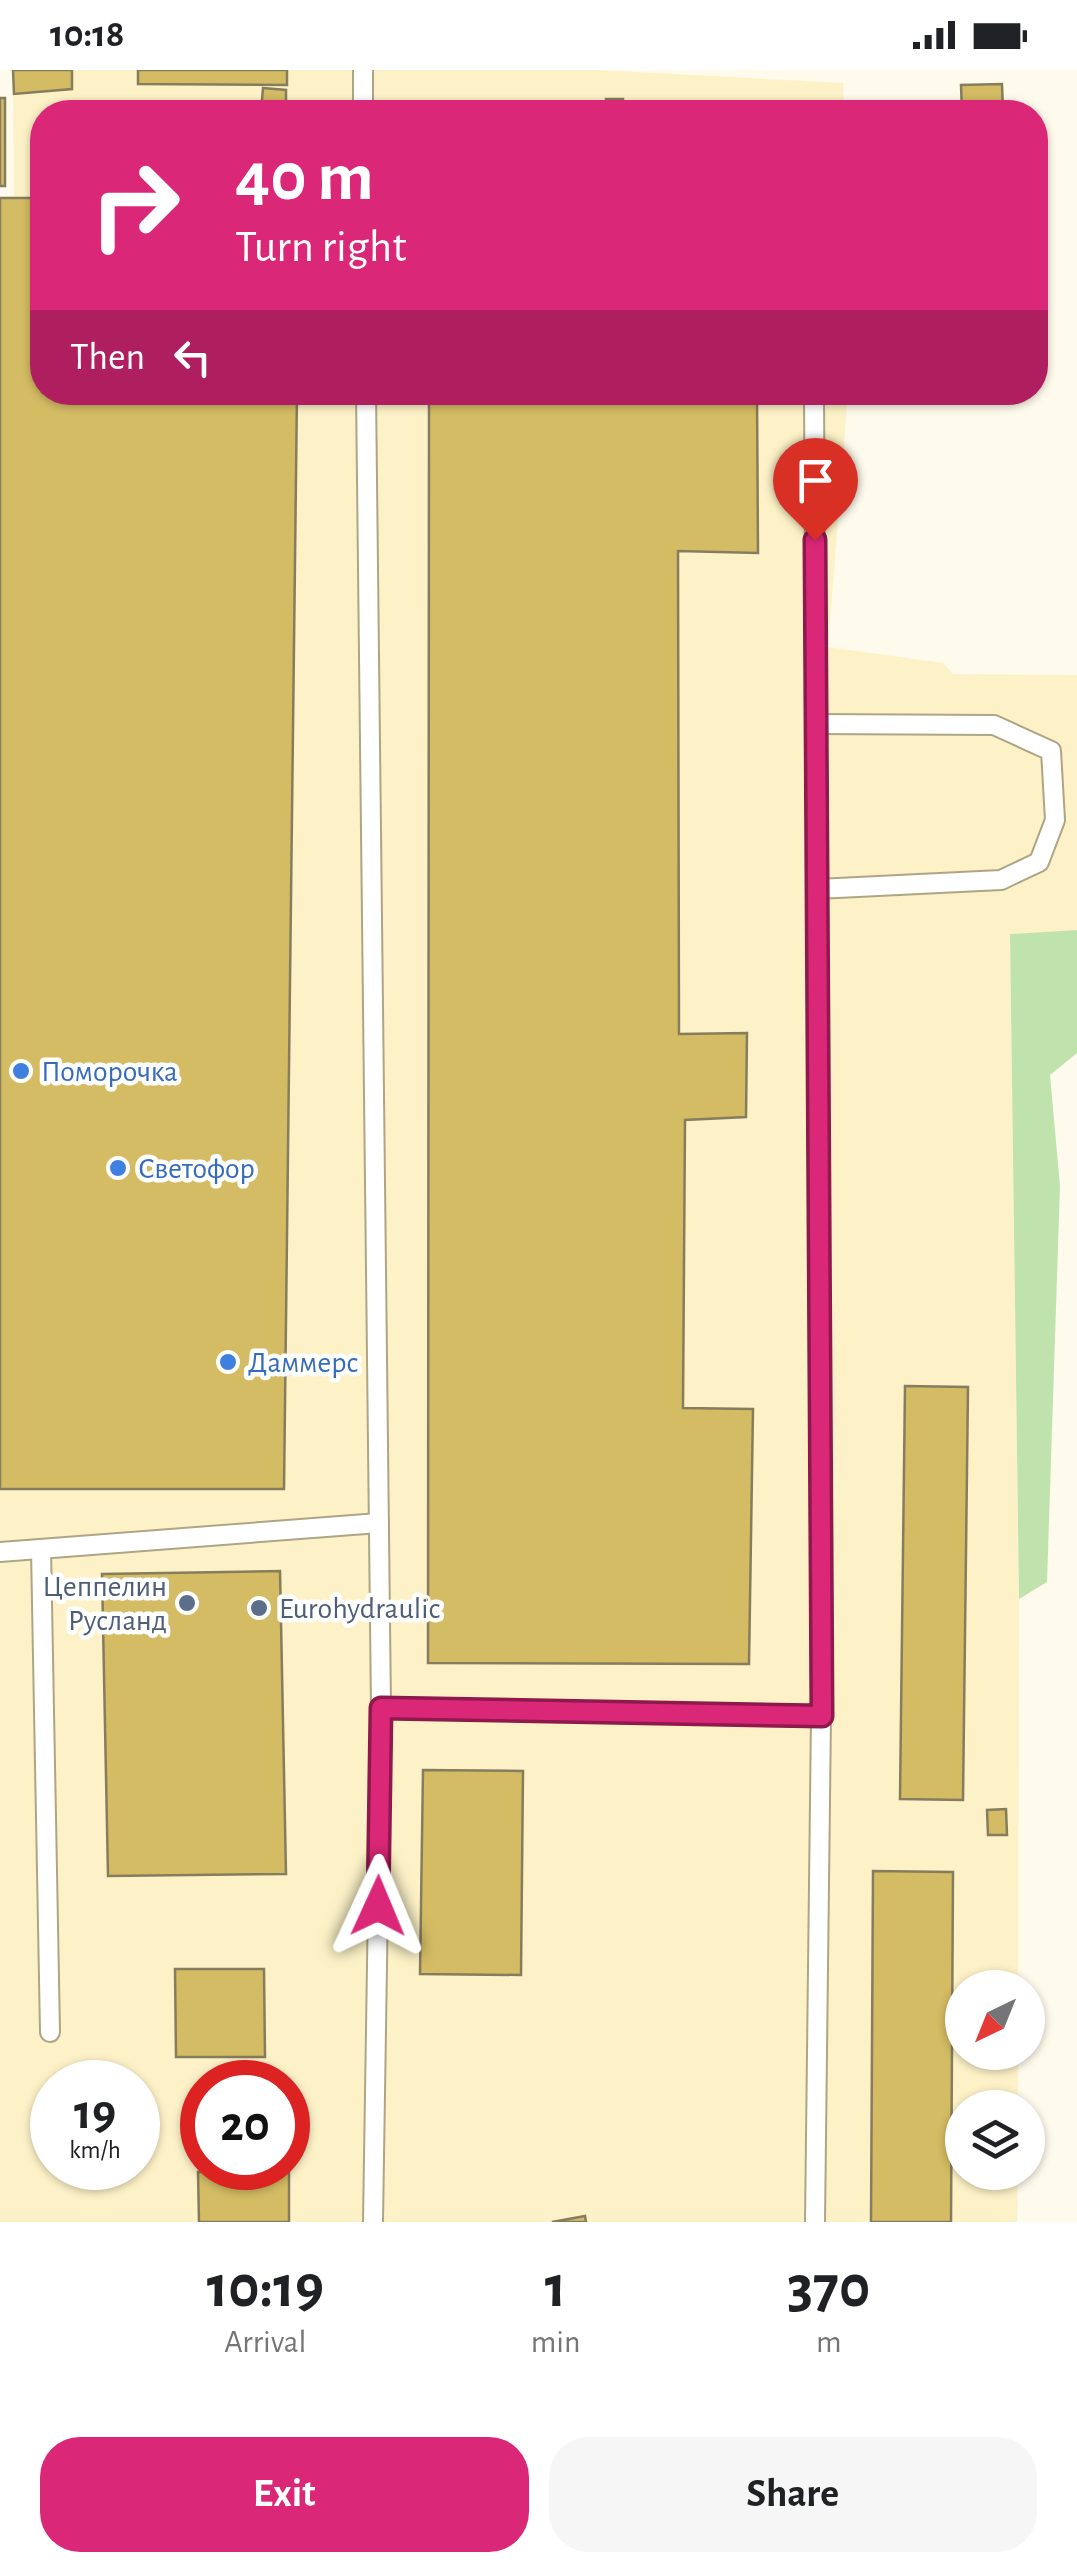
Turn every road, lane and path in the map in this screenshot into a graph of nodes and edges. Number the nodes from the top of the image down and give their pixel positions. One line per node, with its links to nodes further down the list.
1 (362, 70): 2 (lane)
2 (363, 100)
3 (366, 405): 7 (lane)
4 (814, 405): 5 (lane)
5 (816, 724): 6 (lane); 6 (lane)
6 (817, 889): 11 (lane)
7 (379, 1522): 8 (lane); 10 (lane)
8 (41, 1549): 9 (lane); 12 (lane)
9 (0, 1552)
10 (381, 1708): 11 (lane); 13 (lane)
11 (822, 1716): 14 (lane)
12 (50, 2032)
13 (374, 2222)
14 (816, 2222)

